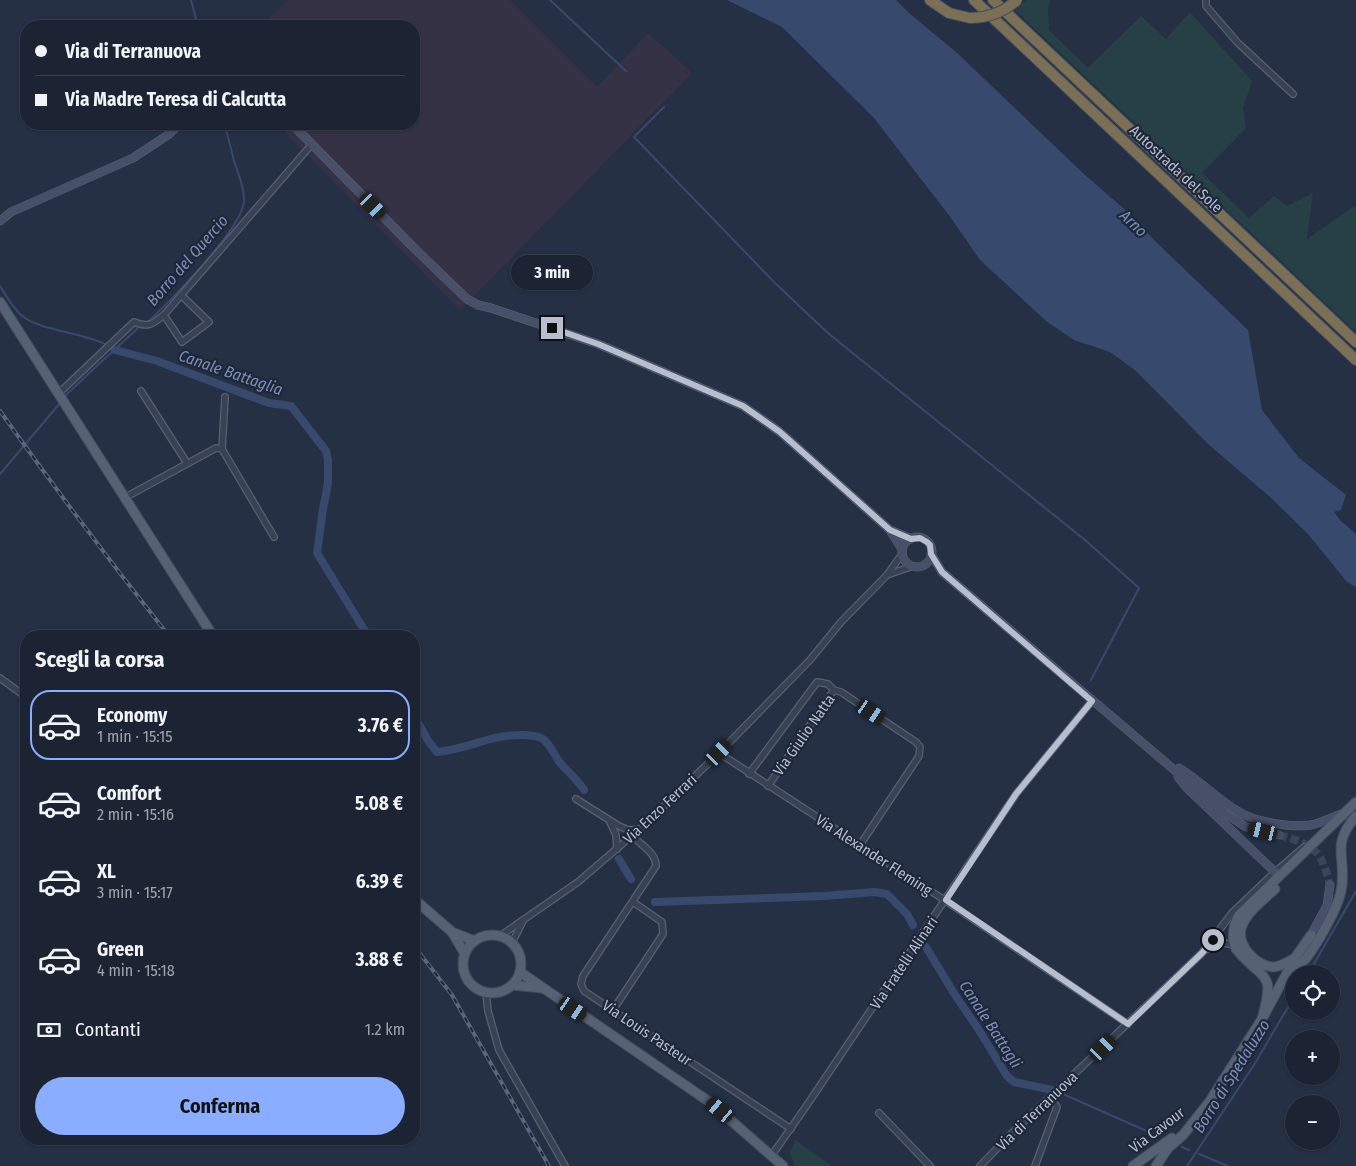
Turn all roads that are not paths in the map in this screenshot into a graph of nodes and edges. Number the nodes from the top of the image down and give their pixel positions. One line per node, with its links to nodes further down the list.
1 (930, 0): 4 (highway, bridge)
2 (972, 0): 17 (highway, Autostrada del Sole)
3 (993, 0): 16 (highway, Autostrada del Sole)
4 (1018, 0)
5 (1206, 0): 6 (street)
6 (1293, 94)
7 (174, 130): 11 (street)
8 (298, 130): 9 (street)
9 (312, 144): 13 (street); 24 (street)
10 (0, 211): 11 (street)
11 (12, 212): 12 (street)
12 (0, 221)
13 (182, 296): 15 (street); 15 (street)
14 (0, 302): 19 (main road)
15 (164, 315): 19 (street)
16 (1356, 342)
17 (1356, 360)
18 (142, 391): 22 (street)
19 (59, 393): 23 (main road)
20 (225, 397): 21 (street)
21 (222, 449): 22 (street); 25 (street)
22 (187, 463): 23 (street)
23 (126, 497): 32 (main road)
24 (890, 530): 26 (street); 27 (street)
25 (274, 537)
26 (911, 539): 27 (street); 28 (street)
27 (902, 552): 29 (street); 31 (street)
28 (931, 554): 29 (street); 30 (street)
29 (917, 566): 30 (street); 31 (street)
30 (942, 572): 36 (street)
31 (888, 575): 37 (street, Via Enzo Ferrari)
32 (209, 630)
33 (0, 678): 35 (street)
34 (834, 690): 39 (street); 40 (street, Via Giulio Natta); 51 (street, Via Giulio Natta)
35 (20, 693)
36 (1092, 701): 38 (street); 55 (street, Via Fratelli Alinari)
37 (719, 753): 39 (street, Via Alexander Fleming); 47 (street, Via Enzo Ferrari)
38 (1162, 759): 44 (street); 49 (street); 53 (street)
39 (749, 774): 40 (street, Via Alexander Fleming)
40 (768, 786): 51 (street, Via Alexander Fleming)
41 (576, 799): 46 (street)
42 (1356, 802): 44 (main road)
43 (1356, 809): 67 (main road)
44 (1344, 813): 48 (main road)
45 (1356, 816): 69 (main road, Via Cavour)
46 (610, 822): 47 (street); 52 (street)
47 (640, 829): 50 (street, Via Enzo Ferrari)
48 (1324, 832): 53 (street, Via di Terranuova); 64 (main road)
49 (1280, 835)
50 (632, 836): 52 (street, Via Enzo Ferrari); 56 (street, Via Louis Pasteur)
51 (860, 845): 55 (street, Via Alexander Fleming)
52 (616, 849): 58 (street, Via Enzo Ferrari)
53 (1275, 872): 65 (street, Via di Terranuova)
54 (1330, 885): 60 (street)
55 (946, 900): 77 (street, Via Alexander Fleming); 81 (street, Via Fratelli Alinari)
56 (633, 902): 75 (street); 75 (street, Via Louis Pasteur)
57 (420, 904): 59 (main road)
58 (523, 921): 61 (street, Via Enzo Ferrari); 63 (street)
59 (452, 932): 62 (main road); 66 (main road)
60 (1311, 934): 67 (main road, Via Cavour)
61 (500, 936): 62 (main road); 63 (main road)
62 (475, 940): 66 (main road)
63 (512, 943): 70 (main road)
64 (1234, 946): 65 (street, Via di Terranuova); 76 (main road)
65 (1202, 953): 77 (street, Via di Terranuova)
66 (465, 954): 74 (main road)
67 (1295, 958): 68 (main road, Via Cavour)
68 (1292, 965)
69 (1298, 965)
70 (520, 972): 72 (main road); 73 (main road)
71 (1285, 979): 76 (main road, Via Cavour)
72 (512, 985): 73 (main road); 74 (main road)
73 (542, 988): 82 (main road)
74 (486, 993): 83 (street)
75 (613, 1010): 81 (street, Via Louis Pasteur)
76 (1262, 1019): 80 (main road, Via Cavour)
77 (1128, 1024): 78 (street, Via di Terranuova)
78 (1051, 1098): 86 (street, Via di Terranuova); 87 (street)
79 (879, 1113): 85 (street)
80 (1198, 1116): 88 (main road, Via Cavour); 89 (main road, Via Cavour)
81 (791, 1130): 82 (street, Via Fratelli Alinari)
82 (772, 1155): 84 (main road)
83 (565, 1166)
84 (783, 1166)
85 (930, 1166)
86 (980, 1166)
87 (1036, 1166)
88 (1133, 1166)
89 (1156, 1166)

